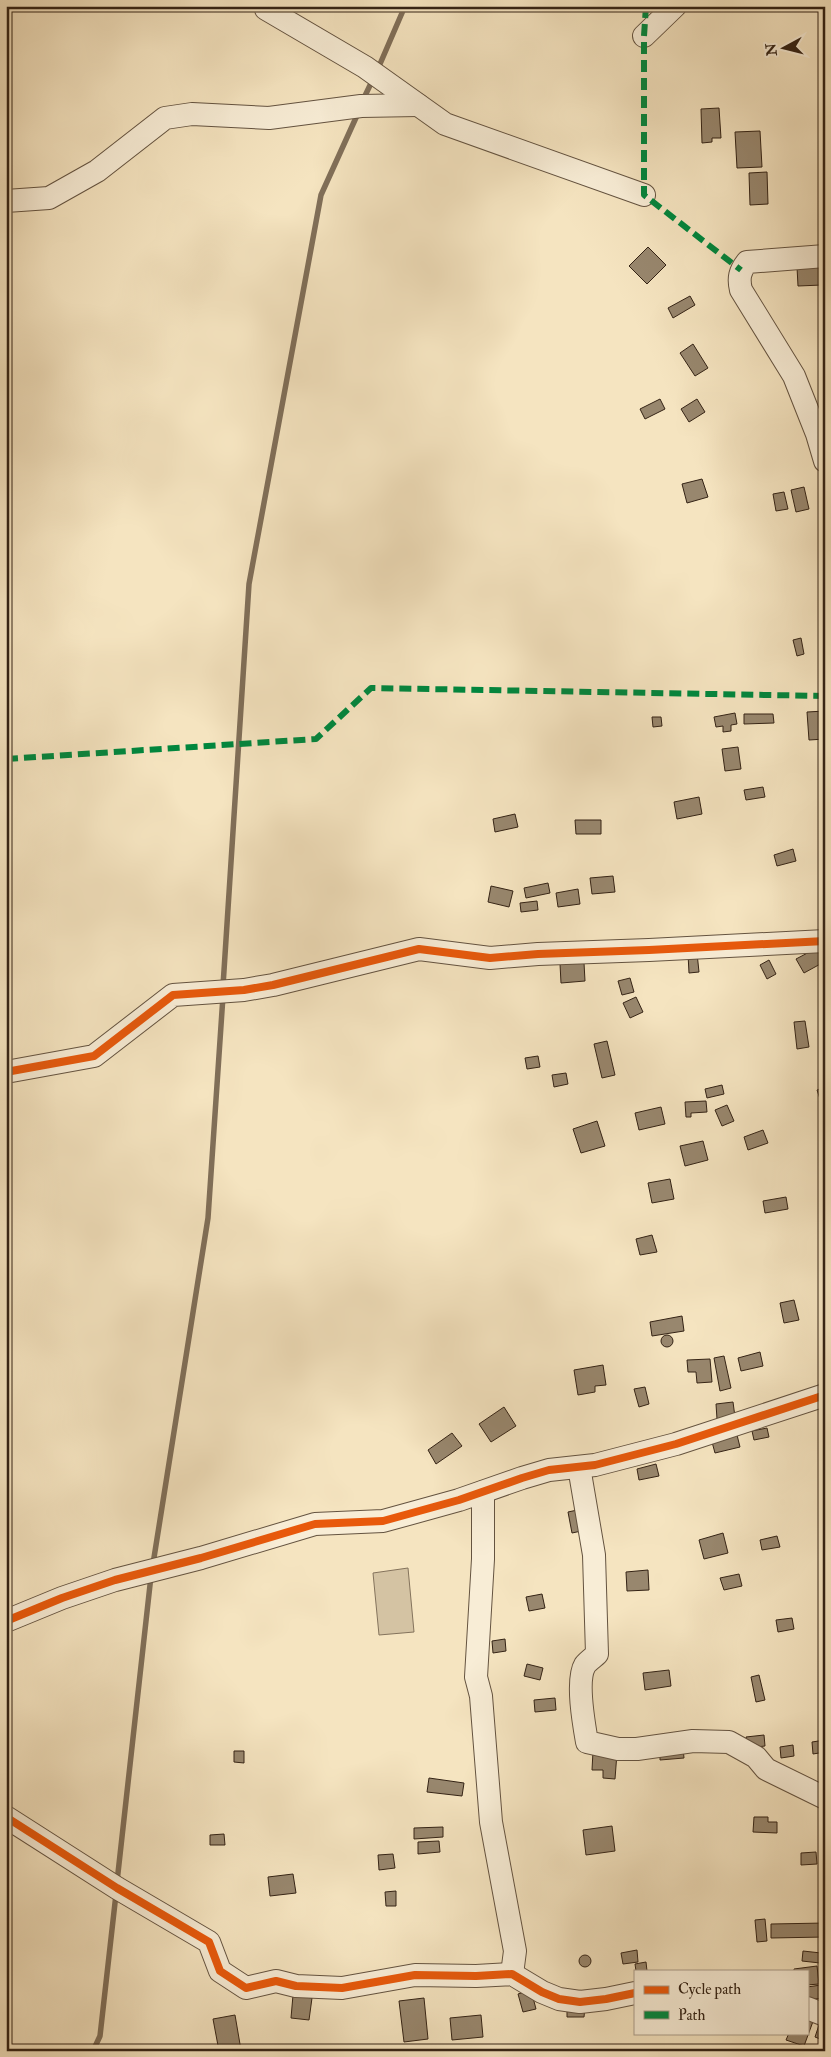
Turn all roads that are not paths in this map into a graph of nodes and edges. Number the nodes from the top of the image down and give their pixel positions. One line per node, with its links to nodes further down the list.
1 (675, 6): 3 (street)
2 (263, 7): 4 (street)
3 (644, 36)
4 (418, 105): 5 (street); 6 (street)
5 (644, 195)
6 (6, 201)
7 (825, 256): 8 (street)
8 (825, 461)
9 (825, 940): 10 (street)
10 (6, 1072)
11 (825, 1395): 12 (street)
12 (579, 1467): 13 (street); 15 (street)
13 (483, 1492): 14 (street); 17 (street)
14 (6, 1621)
15 (825, 1798)
16 (6, 1817): 17 (street)
17 (512, 1974): 18 (street)
18 (634, 1993)
19 (808, 2008): 20 (street)
20 (825, 2015)

